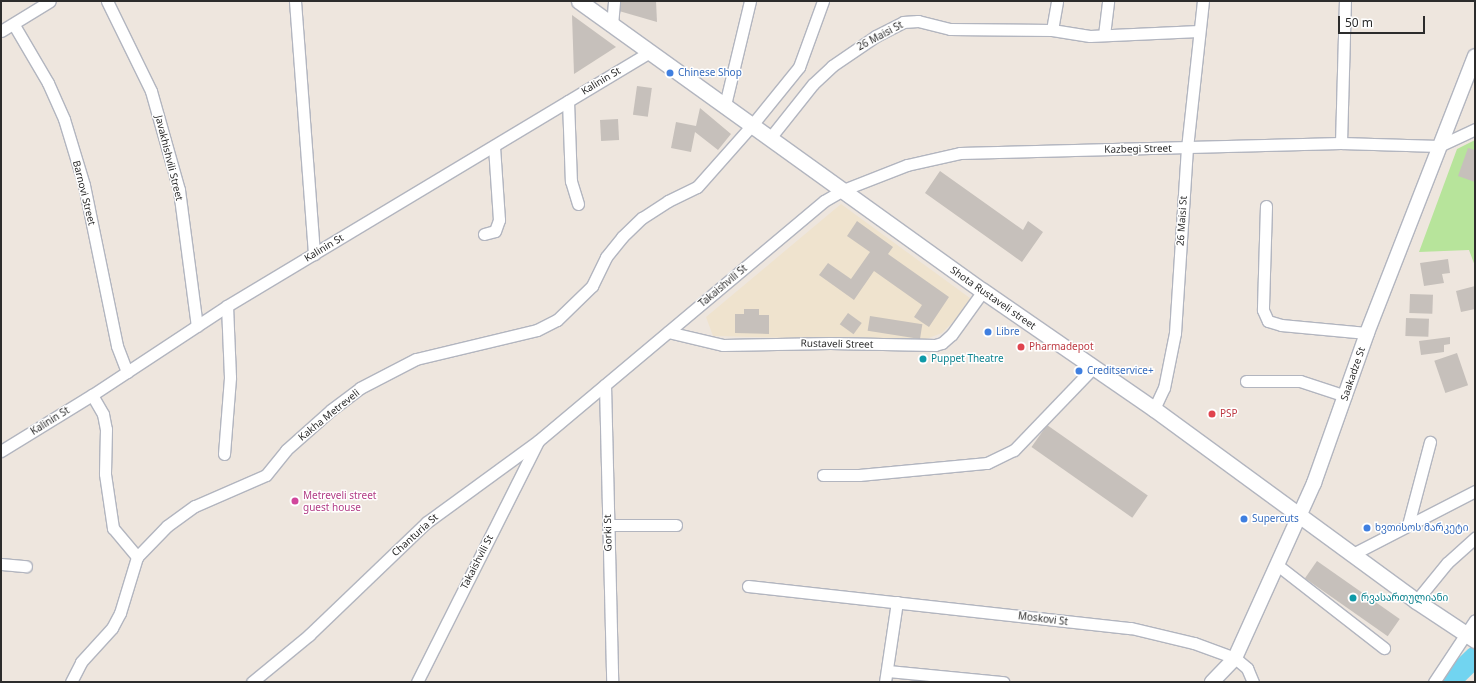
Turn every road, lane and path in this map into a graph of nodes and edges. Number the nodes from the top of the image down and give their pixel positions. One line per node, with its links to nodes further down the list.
1 (50, 1): 12 (street)
2 (107, 1): 36 (street, Javakhishvili Street)
3 (296, 1): 33 (street)
4 (578, 1): 13 (main road, Shota Rustaveli street)
5 (614, 1): 13 (street)
6 (750, 1): 21 (street)
7 (823, 1): 22 (street, Kakha Metreveli)
8 (1057, 1): 14 (street)
9 (1108, 1): 17 (street)
10 (1203, 1): 15 (street, 26 Maisi St)
11 (1345, 1): 25 (street)
12 (14, 25): 16 (street); 40 (street, Barnovi Street)
13 (612, 25): 18 (main road, Shota Rustaveli street)
14 (1052, 30): 17 (street, 26 Maisi St); 24 (street, 26 Maisi St)
15 (1199, 30): 17 (street, 26 Maisi St); 28 (street, 26 Maisi St)
16 (1, 32)
17 (1104, 35)
18 (650, 52): 20 (street, Kalinin St); 21 (main road, Shota Rustaveli street)
19 (1475, 56): 27 (street, Saakadze St)
20 (568, 101): 26 (street, Kalinin St); 30 (street)
21 (725, 105): 22 (main road, Shota Rustaveli street)
22 (752, 125): 24 (main road, Shota Rustaveli street); 58 (street, Kakha Metreveli)
23 (1475, 129): 27 (street)
24 (770, 138): 29 (main road, Shota Rustaveli street)
25 (1341, 143): 27 (street, Kazbegi Street); 28 (street, Kazbegi Street)
26 (494, 146): 32 (street); 33 (street, Kalinin St)
27 (1439, 146): 38 (street, Saakadze St)
28 (1187, 148): 29 (street, Kazbegi Street); 45 (street, 26 Maisi St)
29 (843, 190): 34 (main road, Shota Rustaveli street); 37 (street, Takaishvili St)
30 (578, 204)
31 (1266, 206): 38 (street)
32 (484, 234)
33 (314, 254): 35 (street, Kalinin St)
34 (983, 291): 37 (street, Rustaveli Street); 39 (main road, Shota Rustaveli street)
35 (227, 306): 36 (street, Kalinin St); 49 (street)
36 (197, 326): 40 (street, Kalinin St)
37 (668, 332): 42 (street, Takaishvili St)
38 (1367, 334): 44 (street, Saakadze St)
39 (1094, 368): 45 (main road, Shota Rustaveli street); 50 (street)
40 (127, 372): 43 (street, Kalinin St)
41 (1246, 381): 44 (street)
42 (605, 385): 46 (street, Chanturia St); 53 (street, Gorki St)
43 (92, 395): 48 (street, Kalinin St); 58 (street)
44 (1346, 396): 52 (street, Saakadze St)
45 (1154, 409): 52 (main road, Shota Rustaveli street)
46 (538, 441): 71 (street, Chanturia St); 72 (street, Takaishvili St)
47 (1430, 442): 55 (street)
48 (1, 451)
49 (224, 454)
50 (823, 475)
51 (1475, 491): 55 (street)
52 (1300, 516): 57 (main road, Shota Rustaveli street); 60 (street, Saakadze St)
53 (608, 525): 54 (street); 73 (street, Gorki St)
54 (676, 525)
55 (1408, 525): 57 (street)
56 (1475, 538): 63 (street)
57 (1351, 555): 63 (main road, Shota Rustaveli street)
58 (137, 557): 70 (street, Kakha Metreveli)
59 (1, 564): 61 (street)
60 (1276, 564): 67 (street); 68 (street, Saakadze St)
61 (26, 566)
62 (748, 586): 64 (street, Moskovi St)
63 (1416, 601): 66 (main road, Shota Rustaveli street)
64 (897, 602): 68 (street, Moskovi St); 69 (street)
65 (1475, 620): 66 (street)
66 (1469, 636): 77 (street)
67 (1384, 648)
68 (1235, 658): 75 (street, Saakadze St); 76 (street, Moskovi St)
69 (887, 676): 74 (street)
70 (71, 682)
71 (252, 682)
72 (417, 682)
73 (612, 682)
74 (1003, 682)
75 (1212, 682)
76 (1253, 682)
77 (1434, 682)

